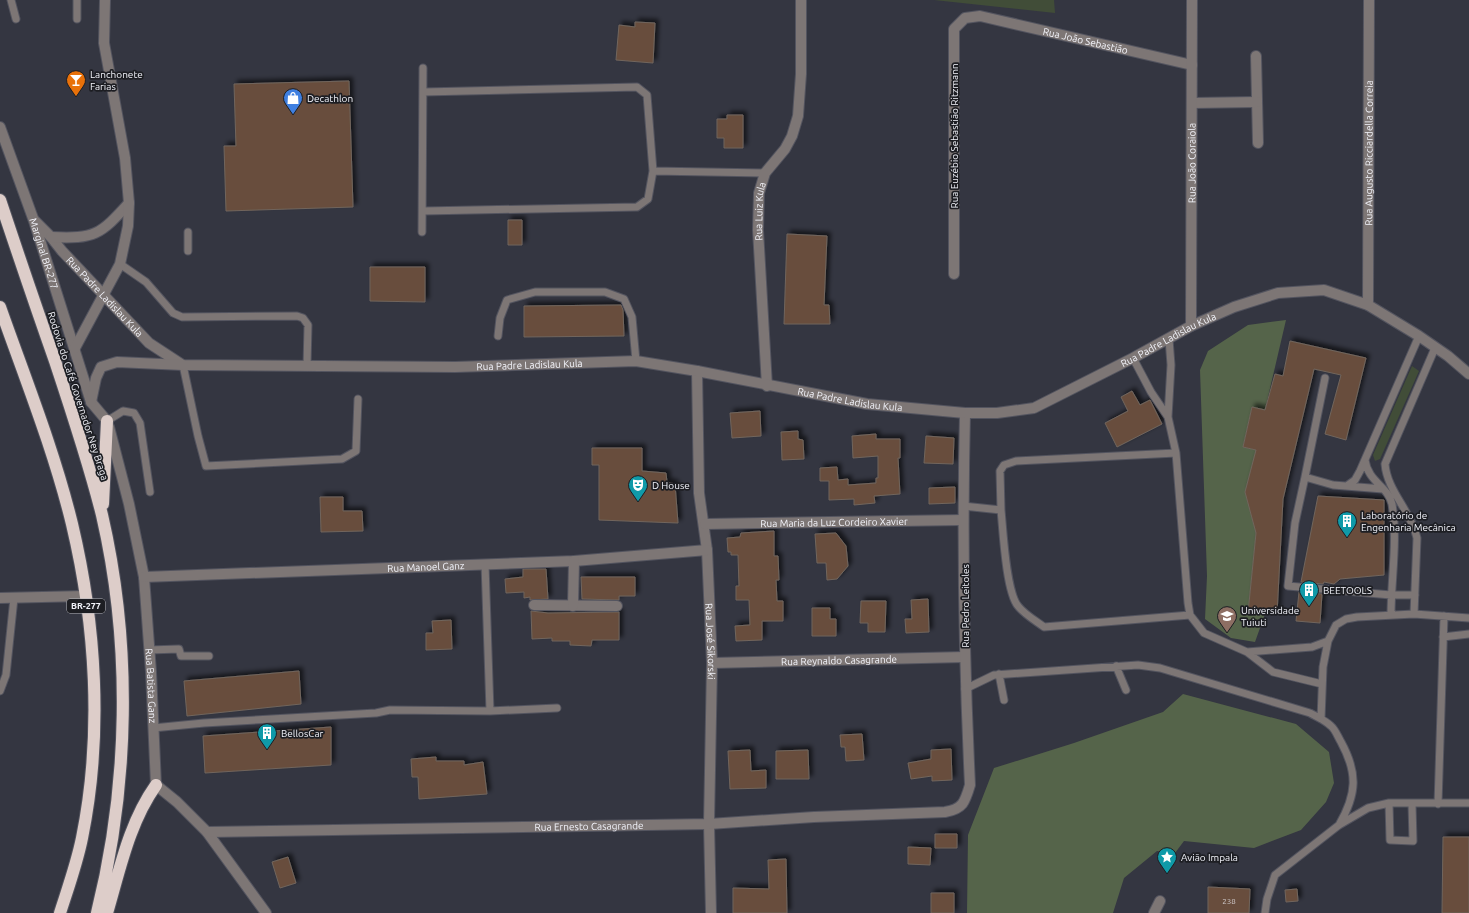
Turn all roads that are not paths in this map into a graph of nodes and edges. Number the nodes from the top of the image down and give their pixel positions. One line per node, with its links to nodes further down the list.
1 (11, 0): 8 (lane)
2 (77, 0): 9 (lane)
3 (104, 0): 21 (street)
4 (801, 0): 19 (street, Rua Luiz Kula)
5 (1192, 0): 11 (street, Rua João Coraiola)
6 (1369, 0): 31 (street, Rua Augusto Ricciardella Correia)
7 (980, 16): 11 (street, Rua João Sebastião); 29 (street, Rua Euzébio Sebastião Ritzmann)
8 (16, 19)
9 (77, 19)
10 (1256, 56): 14 (street)
11 (1192, 65): 15 (street, Rua João Coraiola)
12 (423, 68): 13 (lane)
13 (423, 92): 18 (lane); 22 (lane)
14 (1257, 102): 15 (street); 17 (street)
15 (1192, 103): 33 (street, Rua João Coraiola)
16 (0, 127): 23 (street, Marginal BR-277)
17 (1258, 143)
18 (653, 171): 19 (lane); 22 (lane)
19 (765, 173): 46 (street, Rua Luiz Kula)
20 (0, 200): 60 (highway, Rodovia do Café Governador Ney Braga / BR-277)
21 (130, 203): 26 (street); 28 (street)
22 (422, 211): 25 (lane)
23 (34, 221): 26 (street, Rua Padre Ladislau Kula); 37 (street, Marginal BR-277)
24 (188, 232): 27 (lane)
25 (422, 232)
26 (51, 237): 30 (street, Rua Padre Ladislau Kula)
27 (188, 251)
28 (120, 264): 30 (street); 42 (lane)
29 (954, 274)
30 (102, 295): 37 (street); 41 (street, Rua Padre Ladislau Kula)
31 (1368, 306): 33 (street, Rua Padre Ladislau Kula); 35 (street, Rua Padre Ladislau Kula)
32 (0, 307): 69 (highway, BR-277)
33 (1191, 326): 36 (street, Rua Padre Ladislau Kula)
34 (498, 336): 40 (lane)
35 (1419, 336): 38 (street, Rua Padre Ladislau Kula); 53 (lane)
36 (1169, 339): 39 (street, Rua Padre Ladislau Kula); 50 (lane)
37 (75, 348): 48 (street, Marginal BR-277)
38 (1435, 348): 44 (street, Rua Padre Ladislau Kula); 68 (lane)
39 (1133, 358): 49 (street, Rua Padre Ladislau Kula); 50 (lane)
40 (636, 362): 42 (street, Rua Padre Ladislau Kula); 43 (street, Rua Padre Ladislau Kula)
41 (183, 365): 42 (street, Rua Padre Ladislau Kula); 47 (lane); 48 (street, Rua Padre Ladislau Kula)
42 (307, 366)
43 (697, 371): 46 (street, Rua Padre Ladislau Kula); 62 (street, Rua José Sikorski)
44 (1469, 374)
45 (1325, 378): 54 (lane)
46 (768, 386): 49 (street, Rua Padre Ladislau Kula)
47 (358, 399)
48 (91, 402): 51 (street, Marginal BR-277)
49 (965, 413): 58 (street, Rua Pedro Leitoles)
50 (1168, 417): 52 (lane)
51 (107, 421): 57 (lane); 60 (highway); 66 (street, Rua Batista Ganz)
52 (1176, 453): 59 (lane); 75 (lane)
53 (1365, 460): 55 (lane); 56 (lane)
54 (1306, 477): 55 (lane); 67 (lane)
55 (1348, 485): 56 (lane)
56 (1383, 489): 67 (lane)
57 (150, 492)
58 (963, 506): 59 (lane); 61 (street, Rua Pedro Leitoles)
59 (1001, 510): 75 (lane)
60 (102, 517): 110 (highway, Rodovia do Café Governador Ney Braga / BR-277)
61 (963, 520): 62 (street, Rua Maria da Luz Cordeiro Xavier); 86 (street, Rua Pedro Leitoles)
62 (704, 524): 63 (street, Rua José Sikorski)
63 (707, 550): 64 (street, Rua Manoel Ganz); 87 (street, Rua José Sikorski)
64 (574, 561): 65 (street, Rua Manoel Ganz); 73 (street)
65 (485, 564): 66 (street, Rua Manoel Ganz); 96 (lane)
66 (144, 577): 83 (street, Rua Batista Ganz)
67 (1391, 595): 68 (lane); 77 (lane)
68 (1415, 595): 76 (lane)
69 (85, 596): 71 (street); 109 (highway, BR-277)
70 (0, 598): 71 (street)
71 (14, 598): 93 (lane)
72 (534, 605): 73 (street)
73 (573, 606): 74 (street)
74 (617, 606)
75 (1190, 614): 84 (lane)
76 (1414, 614): 77 (lane); 78 (lane)
77 (1391, 615): 82 (lane)
78 (1444, 616): 79 (lane); 81 (lane)
79 (1469, 618)
80 (1469, 634): 81 (lane)
81 (1443, 637): 104 (lane)
82 (1328, 641): 84 (lane); 90 (lane)
83 (149, 650): 85 (lane); 98 (street, Rua Batista Ganz)
84 (1247, 652): 90 (lane)
85 (210, 656)
86 (965, 657): 87 (street, Rua Reynaldo Casagrande); 91 (street, Rua Pedro Leitoles)
87 (712, 663): 105 (street, Rua José Sikorski)
88 (1116, 666): 89 (lane); 92 (lane); 97 (lane)
89 (999, 674): 91 (lane); 94 (lane)
90 (1322, 684): 97 (lane)
91 (966, 689): 100 (street, Rua Pedro Leitoles)
92 (1126, 690)
93 (0, 691)
94 (1004, 700)
95 (557, 708): 96 (lane)
96 (490, 711): 98 (lane)
97 (1321, 719): 106 (lane)
98 (153, 728): 99 (street, Rua Batista Ganz)
99 (156, 785): 107 (street); 111 (highway)
100 (966, 799): 105 (street, Rua Ernesto Casagrande)
101 (1389, 803): 103 (lane); 103 (lane); 106 (lane)
102 (1469, 803): 104 (lane)
103 (1412, 804): 104 (lane)
104 (1438, 804)
105 (709, 824): 107 (street, Rua Ernesto Casagrande); 113 (street, Rua José Sikorski)
106 (1339, 825): 115 (lane)
107 (207, 832): 112 (street)
108 (1160, 901): 114 (street)
109 (60, 913)
110 (97, 913)
111 (106, 913)
112 (266, 913)
113 (712, 913)
114 (1154, 913)
115 (1265, 913)

